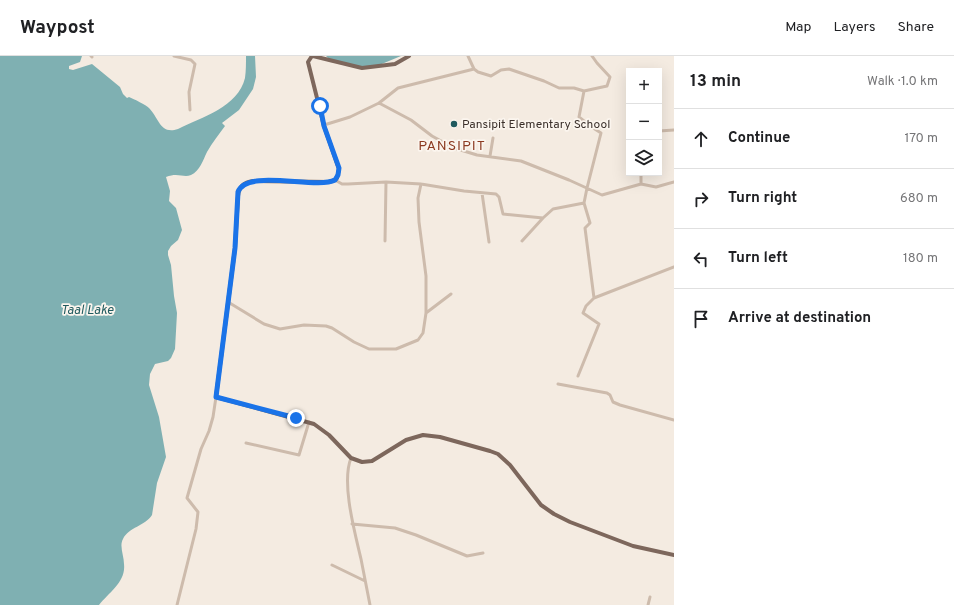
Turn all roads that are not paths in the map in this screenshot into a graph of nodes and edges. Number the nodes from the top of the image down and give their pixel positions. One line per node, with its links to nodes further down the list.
1 (174, 56): 6 (street)
2 (312, 56): 3 (main road); 11 (main road)
3 (409, 56)
4 (468, 56): 7 (street)
5 (592, 56): 8 (street)
6 (188, 57): 10 (street)
7 (474, 69): 8 (street); 9 (street)
8 (584, 92): 22 (street)
9 (380, 103): 11 (street); 15 (street)
10 (190, 110)
11 (324, 125): 17 (main road)
12 (674, 130): 13 (street)
13 (662, 131)
14 (493, 138): 15 (street)
15 (490, 156): 22 (street)
16 (641, 176): 21 (street)
17 (335, 180): 18 (street); 32 (main road)
18 (386, 182): 20 (street); 26 (street)
19 (674, 182): 21 (street)
20 (421, 184): 23 (street); 33 (street)
21 (641, 184): 22 (street)
22 (586, 188): 24 (street)
23 (482, 193): 25 (street); 27 (street)
24 (584, 203): 25 (street); 31 (street)
25 (543, 218): 28 (street)
26 (385, 241)
27 (489, 242)
28 (522, 242)
29 (674, 267): 31 (street)
30 (450, 294): 33 (street)
31 (594, 298): 34 (street)
32 (228, 302): 33 (street); 36 (main road)
33 (426, 313)
34 (578, 376)
35 (558, 384): 37 (street)
36 (216, 397): 38 (main road); 47 (street)
37 (674, 420)
38 (309, 422): 39 (street); 40 (main road)
39 (246, 443)
40 (351, 458): 41 (street); 43 (main road)
41 (352, 524): 42 (street); 45 (street)
42 (483, 553)
43 (674, 555)
44 (332, 565): 45 (street)
45 (365, 581): 48 (street)
46 (650, 597): 49 (street)
47 (177, 605)
48 (370, 605)
49 (648, 605)

